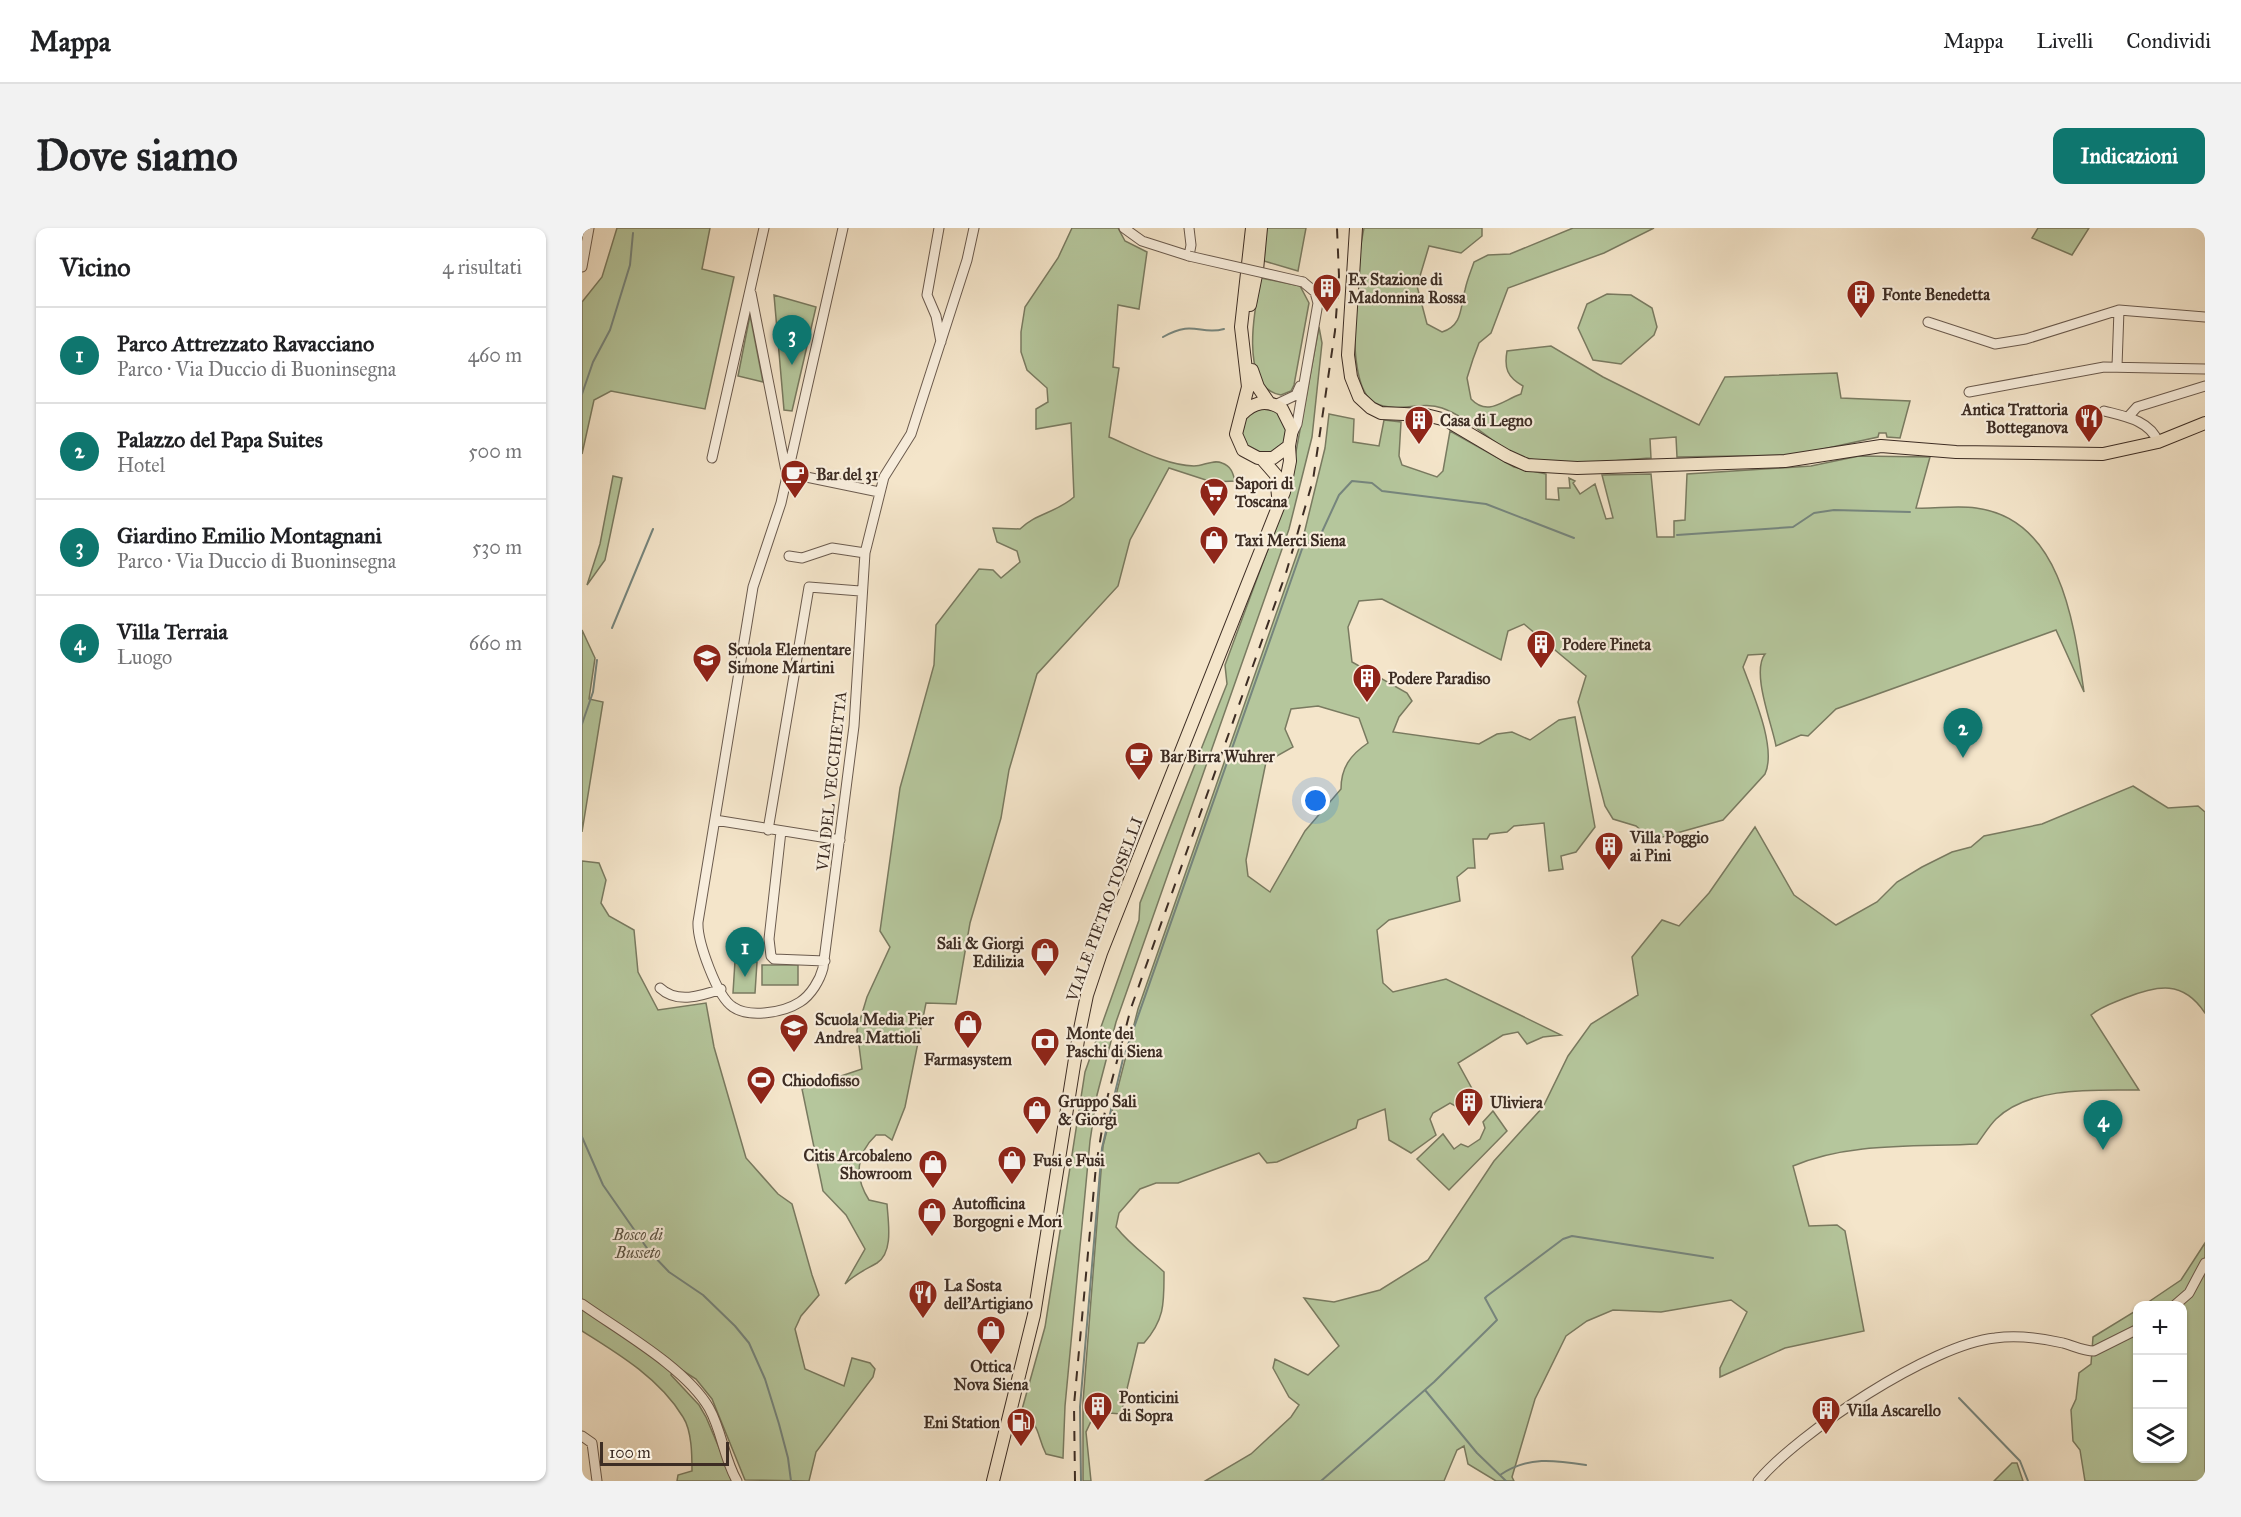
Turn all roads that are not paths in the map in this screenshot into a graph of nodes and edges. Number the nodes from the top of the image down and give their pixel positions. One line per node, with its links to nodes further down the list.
1 (589, 228): 12 (street)
2 (764, 228): 13 (street)
3 (843, 228): 33 (street, VIA DEL VECCHIETTA)
4 (939, 228): 17 (street)
5 (974, 228): 17 (street, VIA DEL VECCHIETTA)
6 (1124, 228): 11 (street)
7 (1189, 228): 11 (street)
8 (1252, 228): 25 (main road, VIALE PIETRO TOSELLI)
9 (1261, 228): 23 (main road)
10 (1356, 228): 29 (main road)
11 (1189, 256): 19 (street, bridge)
12 (582, 267)
13 (750, 290): 31 (street); 33 (street)
14 (2119, 310): 15 (street); 16 (street); 18 (street)
15 (2205, 317)
16 (1928, 322)
17 (941, 342): 34 (street, VIA DEL VECCHIETTA)
18 (2116, 366): 20 (street); 22 (street)
19 (1305, 369): 23 (street); 28 (street)
20 (2205, 369)
21 (2205, 386): 26 (street)
22 (1969, 392)
23 (1272, 404): 25 (main road); 28 (main road)
24 (2104, 411): 26 (street)
25 (1242, 414): 32 (main road, VIALE PIETRO TOSELLI)
26 (2128, 417): 29 (street)
27 (2205, 423): 29 (main road)
28 (1293, 432): 30 (main road, VIALE PIETRO TOSELLI)
29 (2158, 442)
30 (1289, 446): 32 (main road); 35 (main road, VIALE PIETRO TOSELLI)
31 (712, 458)
32 (1262, 459): 35 (main road, VIALE PIETRO TOSELLI)
33 (786, 473): 34 (street); 39 (street, VIA DEL VECCHIETTA)
34 (879, 492): 36 (street, VIA DEL VECCHIETTA)
35 (1278, 506): 53 (main road, VIALE PIETRO TOSELLI)
36 (865, 553): 37 (street); 38 (street, VIA DEL VECCHIETTA)
37 (789, 556)
38 (860, 591): 40 (street); 42 (street, VIA DEL VECCHIETTA)
39 (715, 820): 40 (street); 45 (street, VIA DEL VECCHIETTA)
40 (768, 830): 41 (street)
41 (781, 831): 42 (street); 43 (street)
42 (840, 840): 43 (street, VIA DEL VECCHIETTA)
43 (825, 961): 45 (street, VIA DEL VECCHIETTA)
44 (660, 988): 45 (street)
45 (721, 989)
46 (2205, 1263): 47 (street)
47 (2179, 1301)
48 (582, 1304): 52 (street)
49 (2133, 1332): 54 (street)
50 (582, 1436): 51 (street)
51 (597, 1481)
52 (737, 1481)
53 (993, 1481)
54 (1758, 1481)

